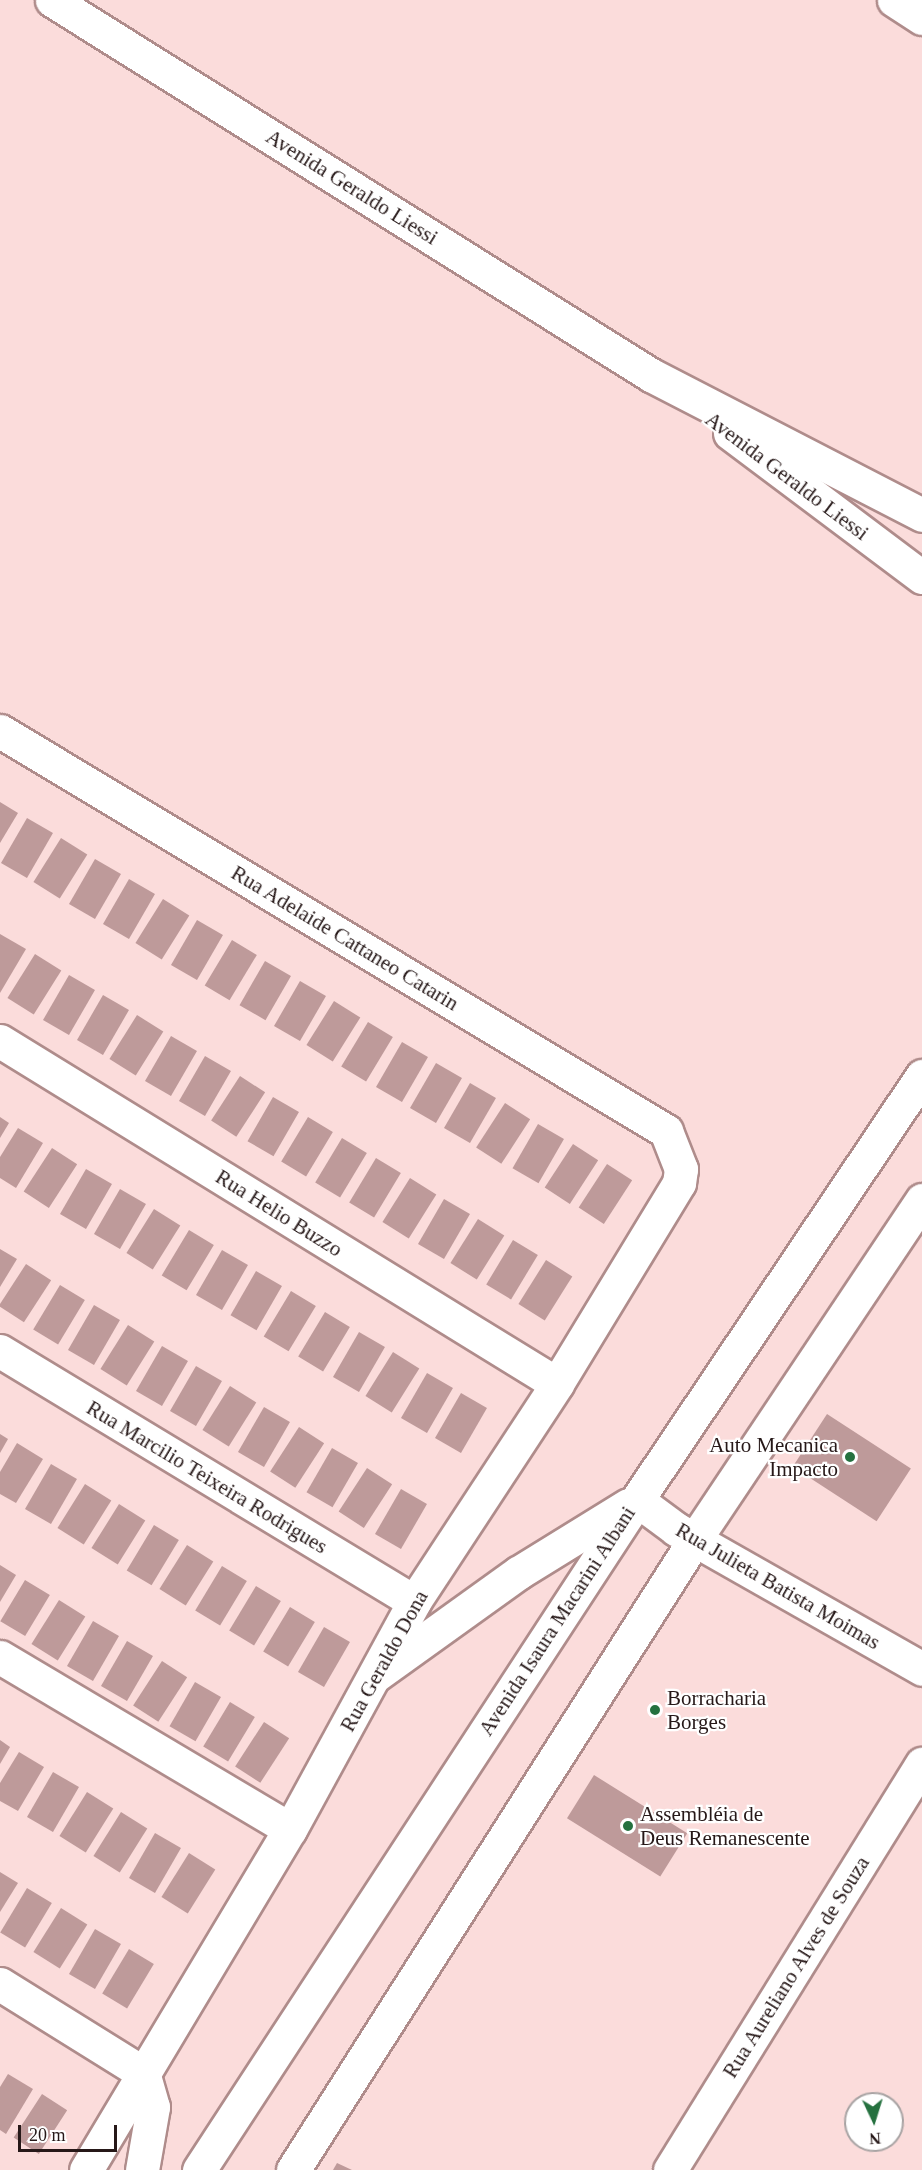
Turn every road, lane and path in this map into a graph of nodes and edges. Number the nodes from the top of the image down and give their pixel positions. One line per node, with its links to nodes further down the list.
1 (52, 0): 4 (street, Avenida Geraldo Liessi)
2 (894, 0): 3 (street)
3 (922, 18)
4 (651, 375): 5 (street, Avenida Geraldo Liessi); 6 (street, Avenida Geraldo Liessi)
5 (922, 515)
6 (922, 577)
7 (0, 731): 10 (street, Rua Adelaide Cattaneo Catarin)
8 (0, 1041): 13 (street, Rua Helio Buzzo)
9 (922, 1077): 14 (street, Avenida Isaura Macarini Albani)
10 (679, 1155): 13 (street, Rua Geraldo Dona)
11 (922, 1200): 15 (street)
12 (0, 1351): 16 (street, Rua Marcilio Teixeira Rodrigues)
13 (557, 1384): 16 (street, Rua Geraldo Dona)
14 (637, 1500): 15 (street, Rua Julieta Batista Moimas); 19 (street); 26 (street, Avenida Isaura Macarini Albani)
15 (695, 1539): 18 (street, Rua Julieta Batista Moimas); 27 (street)
16 (414, 1602): 19 (street, Rua Geraldo Dona)
17 (0, 1657): 21 (street)
18 (922, 1669)
19 (376, 1676): 21 (street, Rua Geraldo Dona)
20 (922, 1764): 28 (street, Rua Aureliano Alves de Souza)
21 (290, 1829): 23 (street, Rua Geraldo Dona)
22 (0, 1984): 23 (street)
23 (143, 2073): 24 (street, Rua Geraldo Dona); 25 (street)
24 (86, 2170)
25 (142, 2170)
26 (199, 2170)
27 (293, 2170)
28 (670, 2170)

